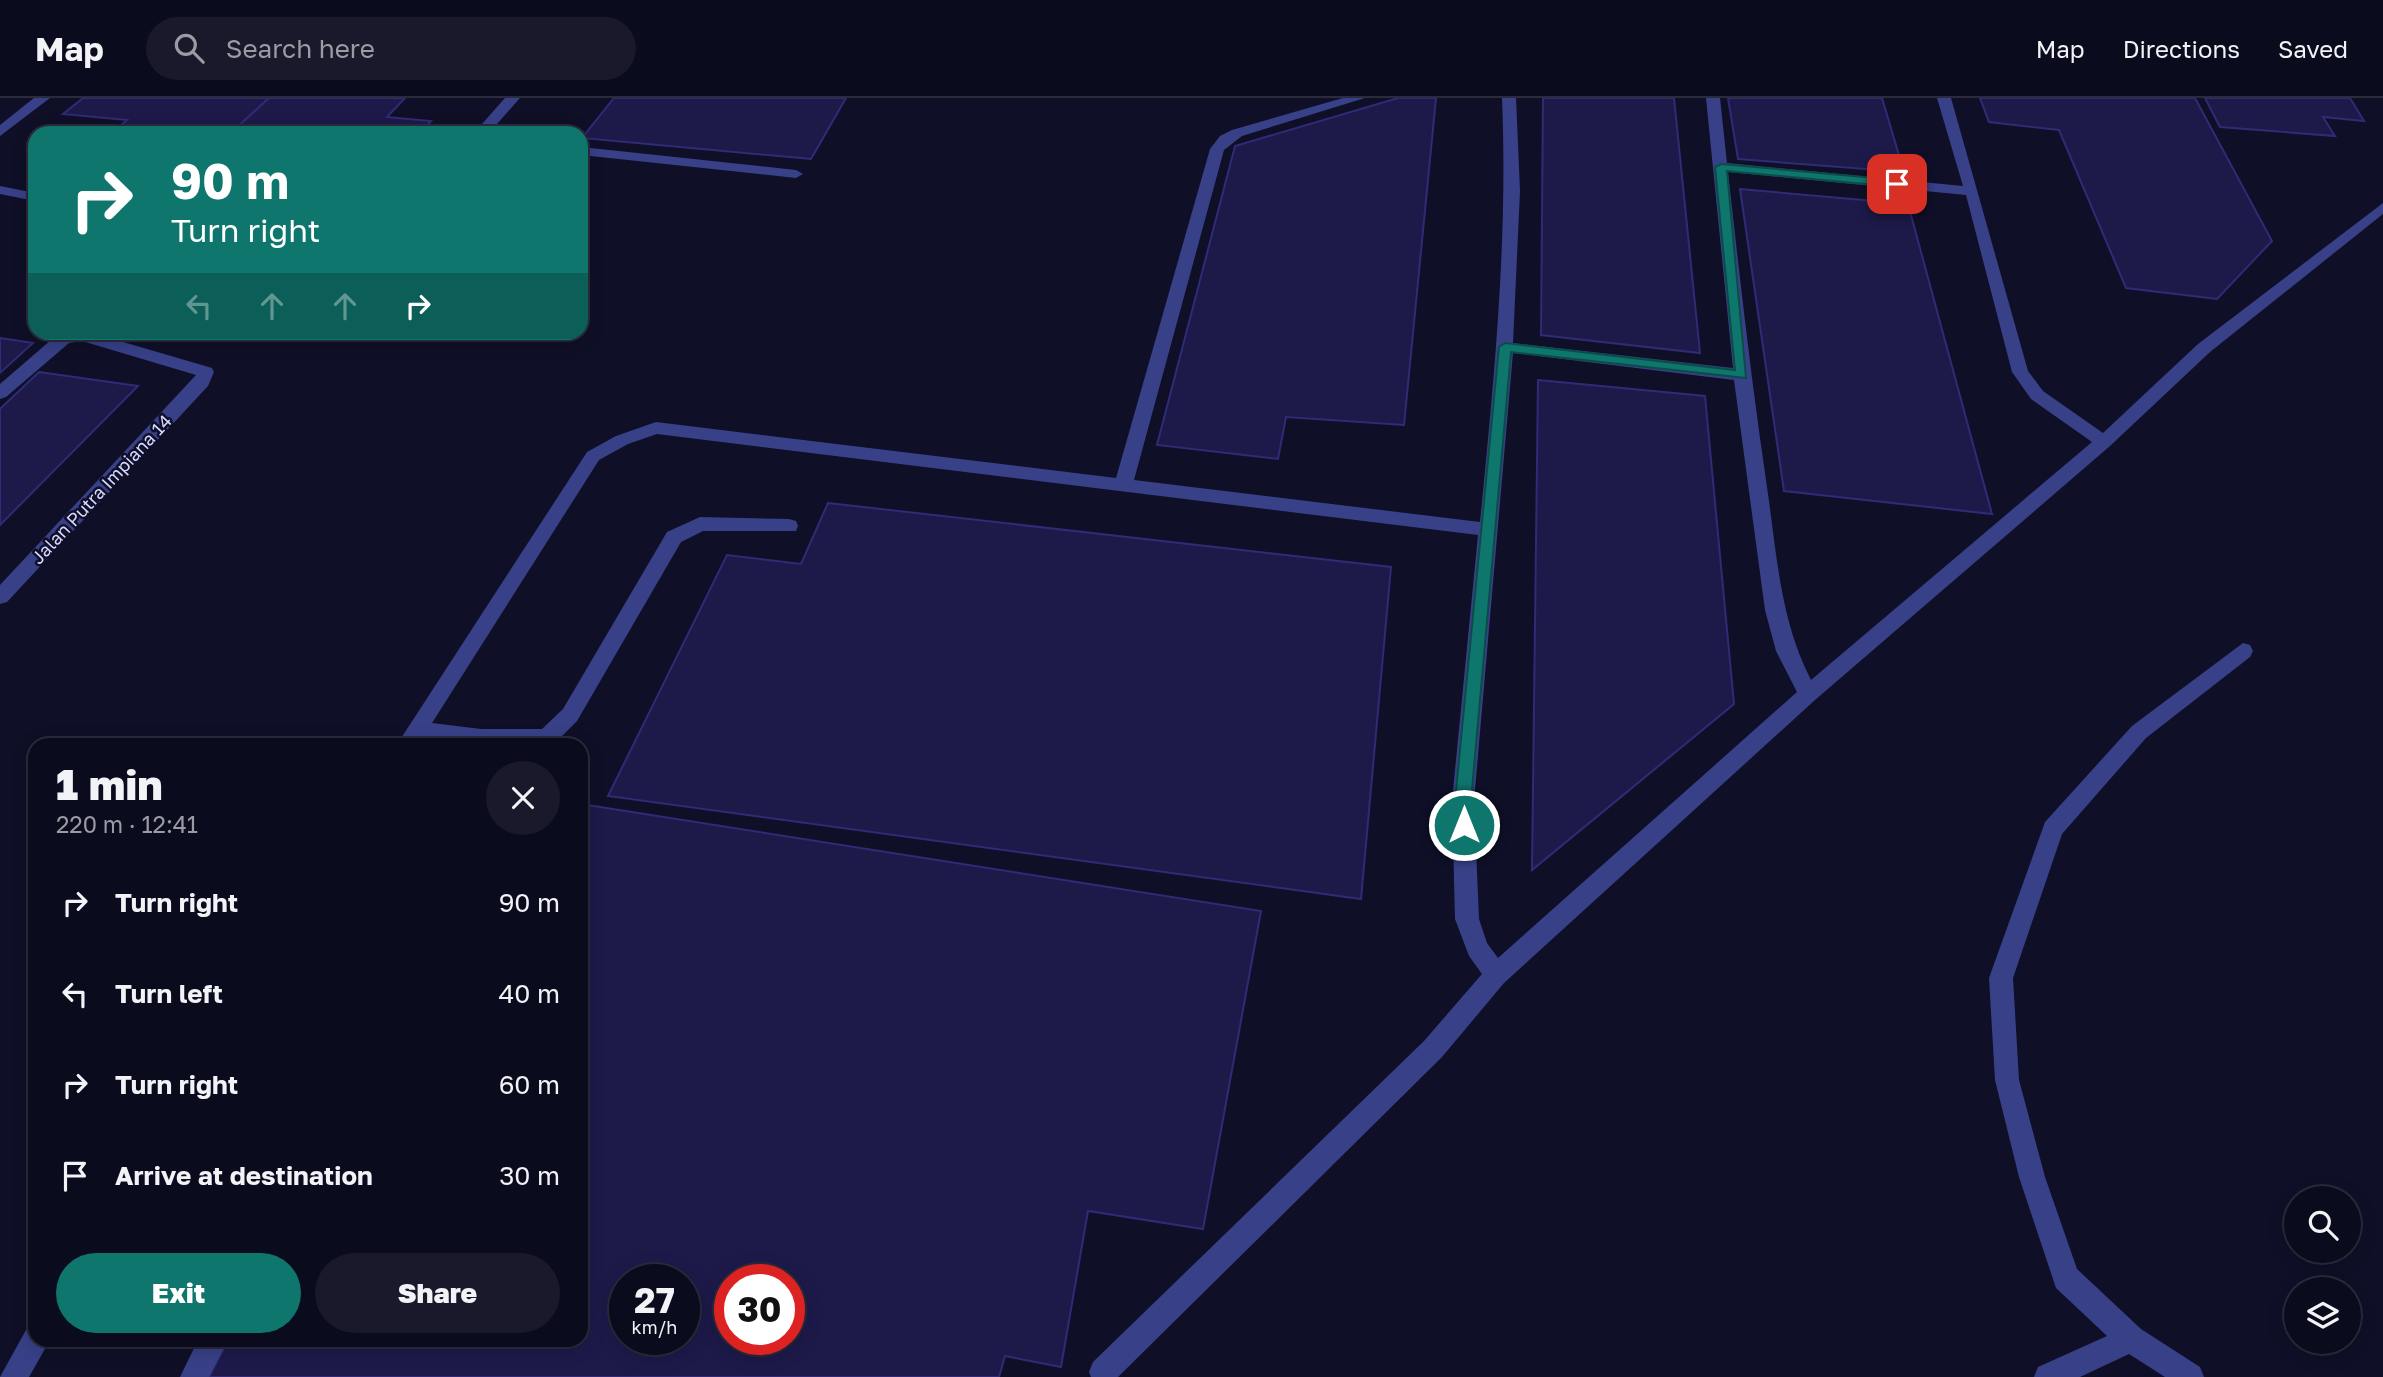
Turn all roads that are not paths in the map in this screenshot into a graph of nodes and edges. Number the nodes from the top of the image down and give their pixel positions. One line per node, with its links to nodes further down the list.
1 (43, 98): 8 (street)
2 (513, 98): 7 (street)
3 (1358, 98): 22 (street)
4 (1509, 98): 18 (street)
5 (1713, 98): 10 (street)
6 (1944, 98): 13 (street)
7 (487, 126)
8 (0, 132)
9 (588, 152): 11 (street)
10 (1721, 167): 13 (street); 19 (street)
11 (796, 174)
12 (0, 190): 14 (street)
13 (1972, 191): 21 (street)
14 (28, 196)
15 (2383, 207): 21 (street)
16 (62, 340): 20 (street, Jalan Putra Impiana 14)
17 (97, 340): 25 (street, Jalan Putra Impiana 14)
18 (1505, 347): 19 (street); 24 (street)
19 (1742, 375): 27 (street)
20 (0, 393)
21 (2104, 442): 27 (street)
22 (1123, 486): 24 (street); 28 (street)
23 (789, 526): 28 (street)
24 (1489, 530): 29 (street)
25 (0, 597)
26 (2243, 652): 30 (street)
27 (1808, 694): 29 (street)
28 (411, 738)
29 (1496, 975): 33 (street)
30 (2130, 1339): 36 (street); 37 (street)
31 (32, 1347): 34 (street)
32 (210, 1347): 35 (street)
33 (1103, 1372)
34 (13, 1377)
35 (194, 1377)
36 (2048, 1377)
37 (2189, 1377)

